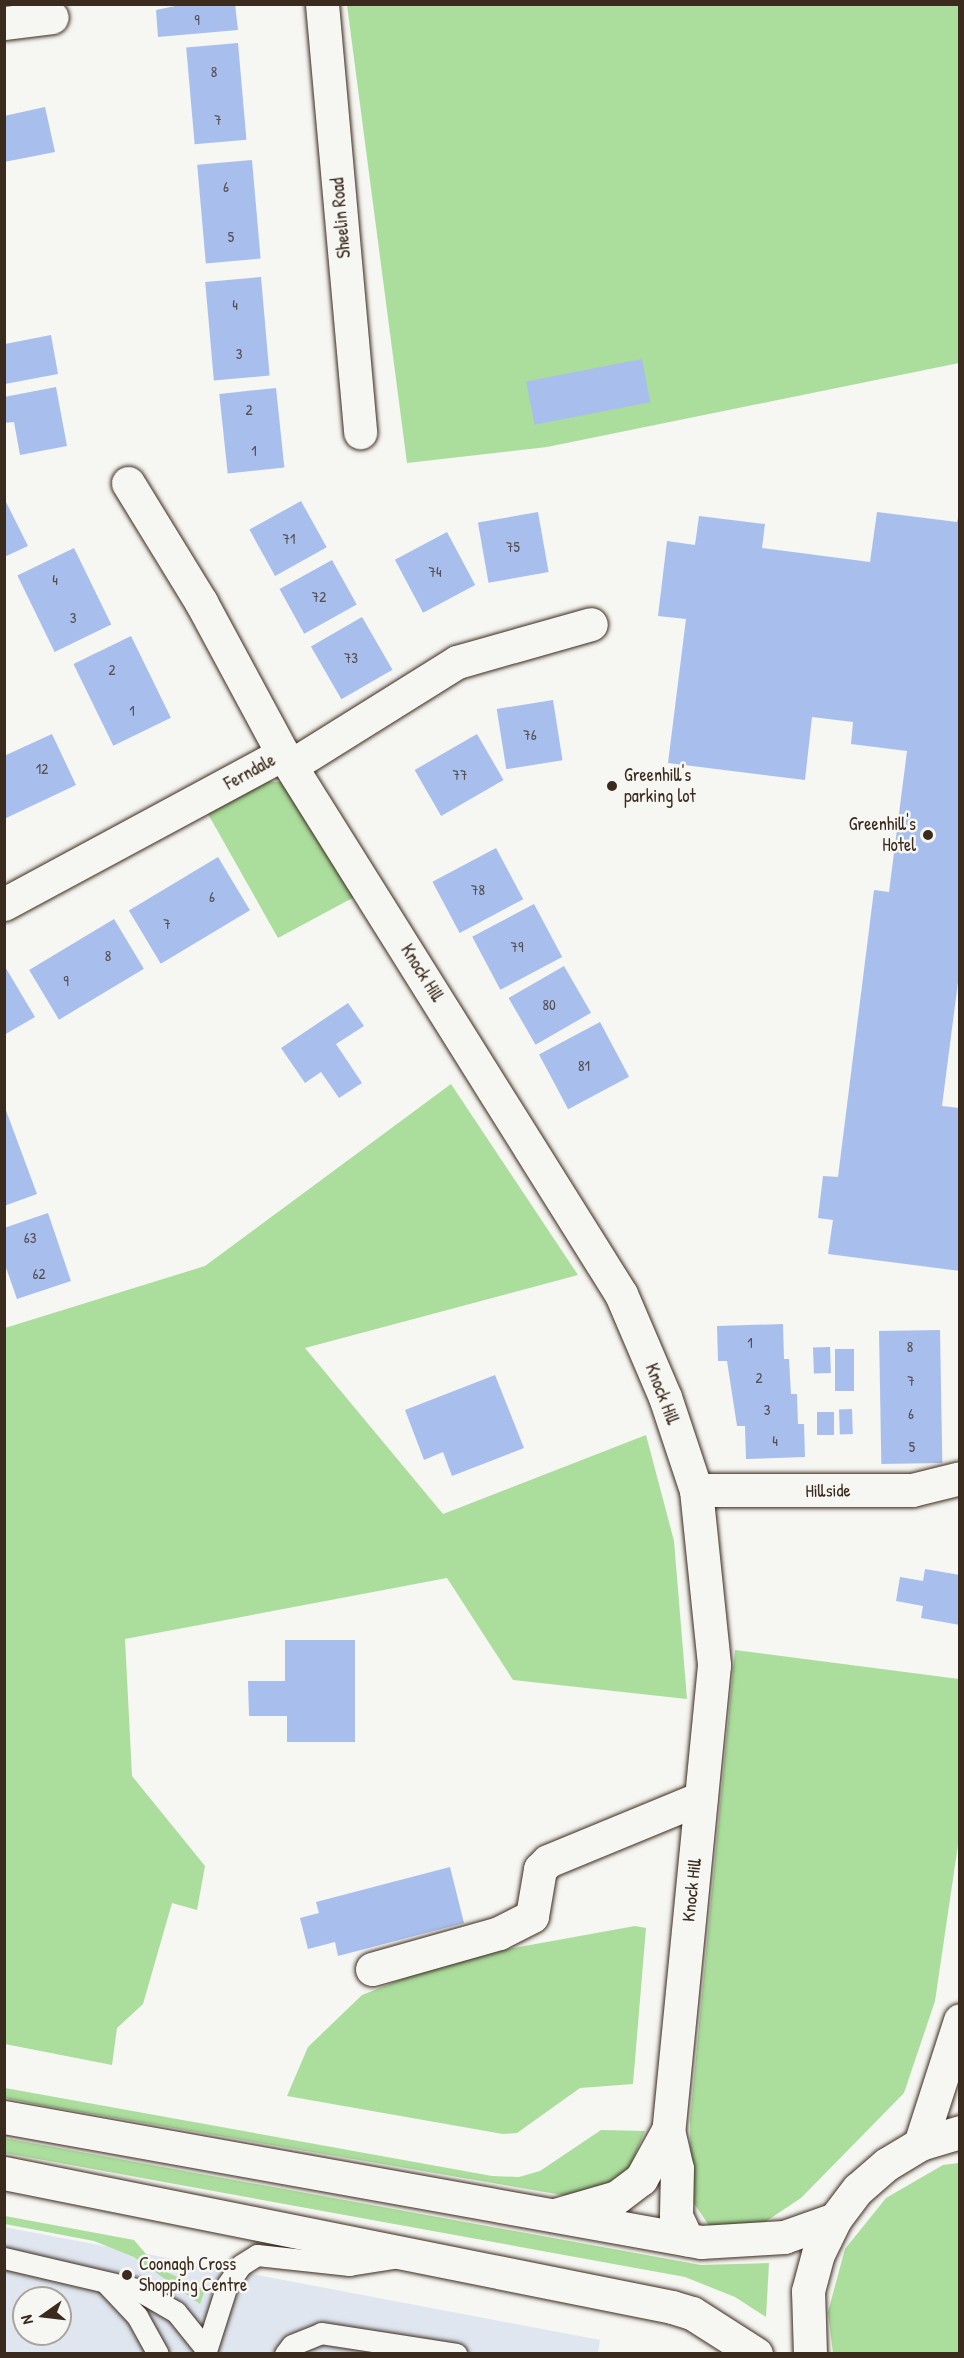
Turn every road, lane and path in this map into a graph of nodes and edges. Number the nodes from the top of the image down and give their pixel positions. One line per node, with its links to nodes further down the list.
1 (322, 4): 4 (street, Sheelin Road)
2 (52, 17): 3 (street)
3 (4, 23)
4 (360, 432)
5 (128, 483): 7 (street, Ferndale)
6 (591, 624): 7 (street, Ferndale)
7 (288, 760): 8 (street, Ferndale); 10 (street, Knock Hill)
8 (4, 904)
9 (960, 1478): 10 (street, Hillside)
10 (696, 1490): 11 (street, Knock Hill)
11 (701, 1797): 12 (street); 15 (street, Knock Hill)
12 (372, 1969)
13 (960, 2020): 17 (street)
14 (4, 2117): 19 (street)
15 (668, 2130): 19 (street); 21 (street)
16 (960, 2132): 17 (street)
17 (920, 2144): 20 (street)
18 (4, 2173): 22 (street)
19 (553, 2215): 21 (street)
20 (835, 2219): 21 (street); 30 (street)
21 (687, 2240)
22 (408, 2255): 25 (lane); 29 (street)
23 (4, 2258): 24 (lane)
24 (105, 2282): 25 (lane); 26 (lane)
25 (205, 2351)
26 (158, 2354)
27 (285, 2354): 28 (lane)
28 (456, 2354)
29 (756, 2354)
30 (810, 2354)

